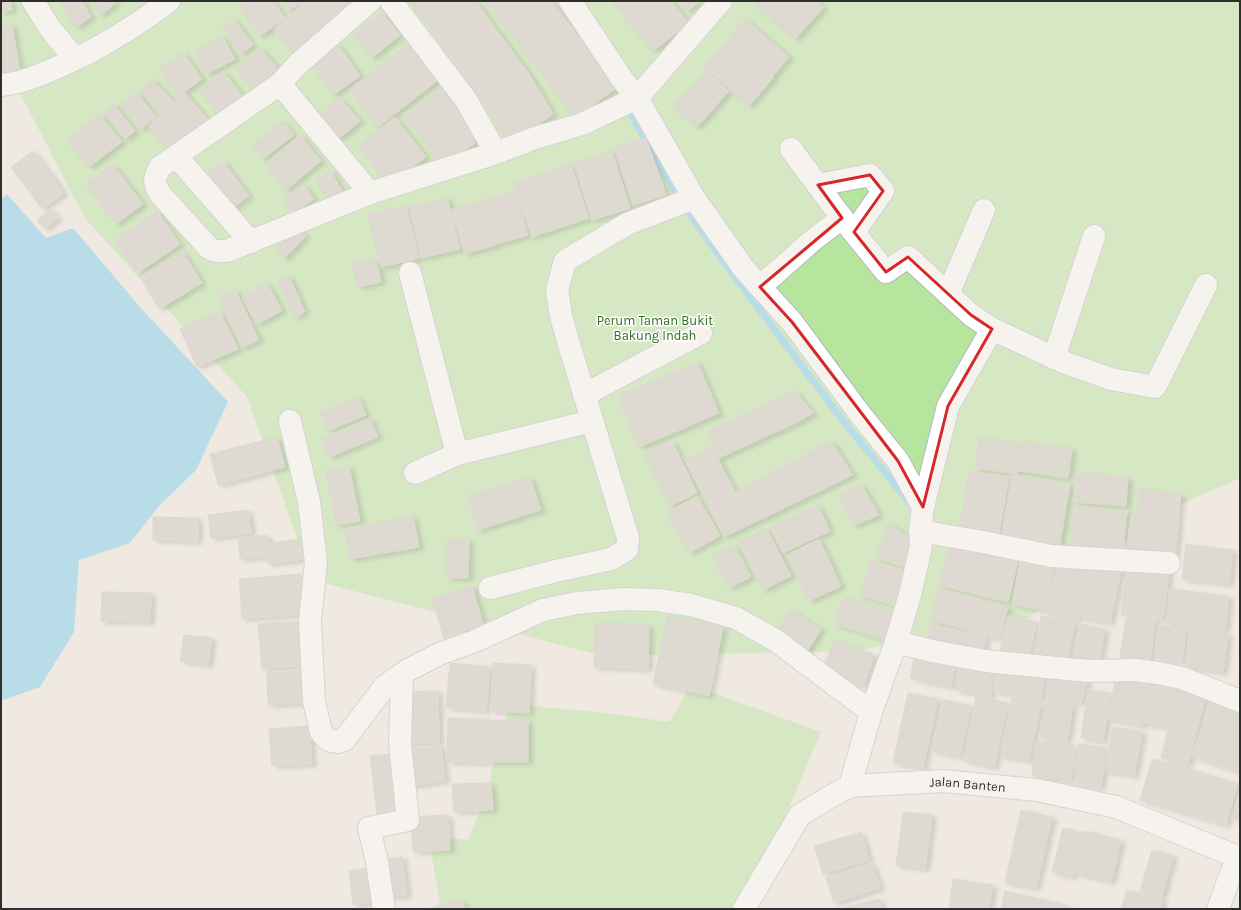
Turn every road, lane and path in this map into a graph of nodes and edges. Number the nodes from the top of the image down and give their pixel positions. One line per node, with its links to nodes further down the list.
1 (33, 1): 7 (street)
2 (169, 1): 7 (street)
3 (370, 1): 8 (street)
4 (391, 1): 12 (street)
5 (570, 1): 10 (street)
6 (721, 1): 10 (street)
7 (75, 59): 9 (street)
8 (280, 84): 13 (street); 15 (street)
9 (1, 85)
10 (636, 98): 12 (street); 16 (street)
11 (791, 149): 14 (street)
12 (496, 154): 15 (street)
13 (176, 156): 20 (street); 20 (street)
14 (818, 185): 18 (street); 18 (street)
15 (370, 193): 20 (street)
16 (694, 198): 23 (street); 28 (street)
17 (984, 210): 24 (street)
18 (848, 225): 23 (street); 24 (street)
19 (1094, 236): 27 (street)
20 (251, 242)
21 (410, 273): 31 (street)
22 (1206, 285): 27 (street)
23 (760, 287): 33 (street)
24 (948, 294): 25 (street)
25 (992, 329): 27 (street); 33 (street)
26 (701, 333): 28 (street)
27 (1054, 358)
28 (584, 395): 30 (street)
29 (290, 420): 38 (street)
30 (592, 421): 31 (street); 36 (street)
31 (457, 454): 32 (street)
32 (415, 473)
33 (923, 507): 34 (street)
34 (920, 531): 35 (street); 37 (street)
35 (1169, 563)
36 (490, 588)
37 (896, 642): 39 (street); 40 (street)
38 (402, 674): 40 (street); 43 (street)
39 (1240, 701)
40 (871, 712): 41 (street)
41 (850, 786): 42 (street, Jalan Banten); 44 (street, Jalan Banten)
42 (1239, 858): 45 (street)
43 (384, 909)
44 (744, 909)
45 (1218, 909)

